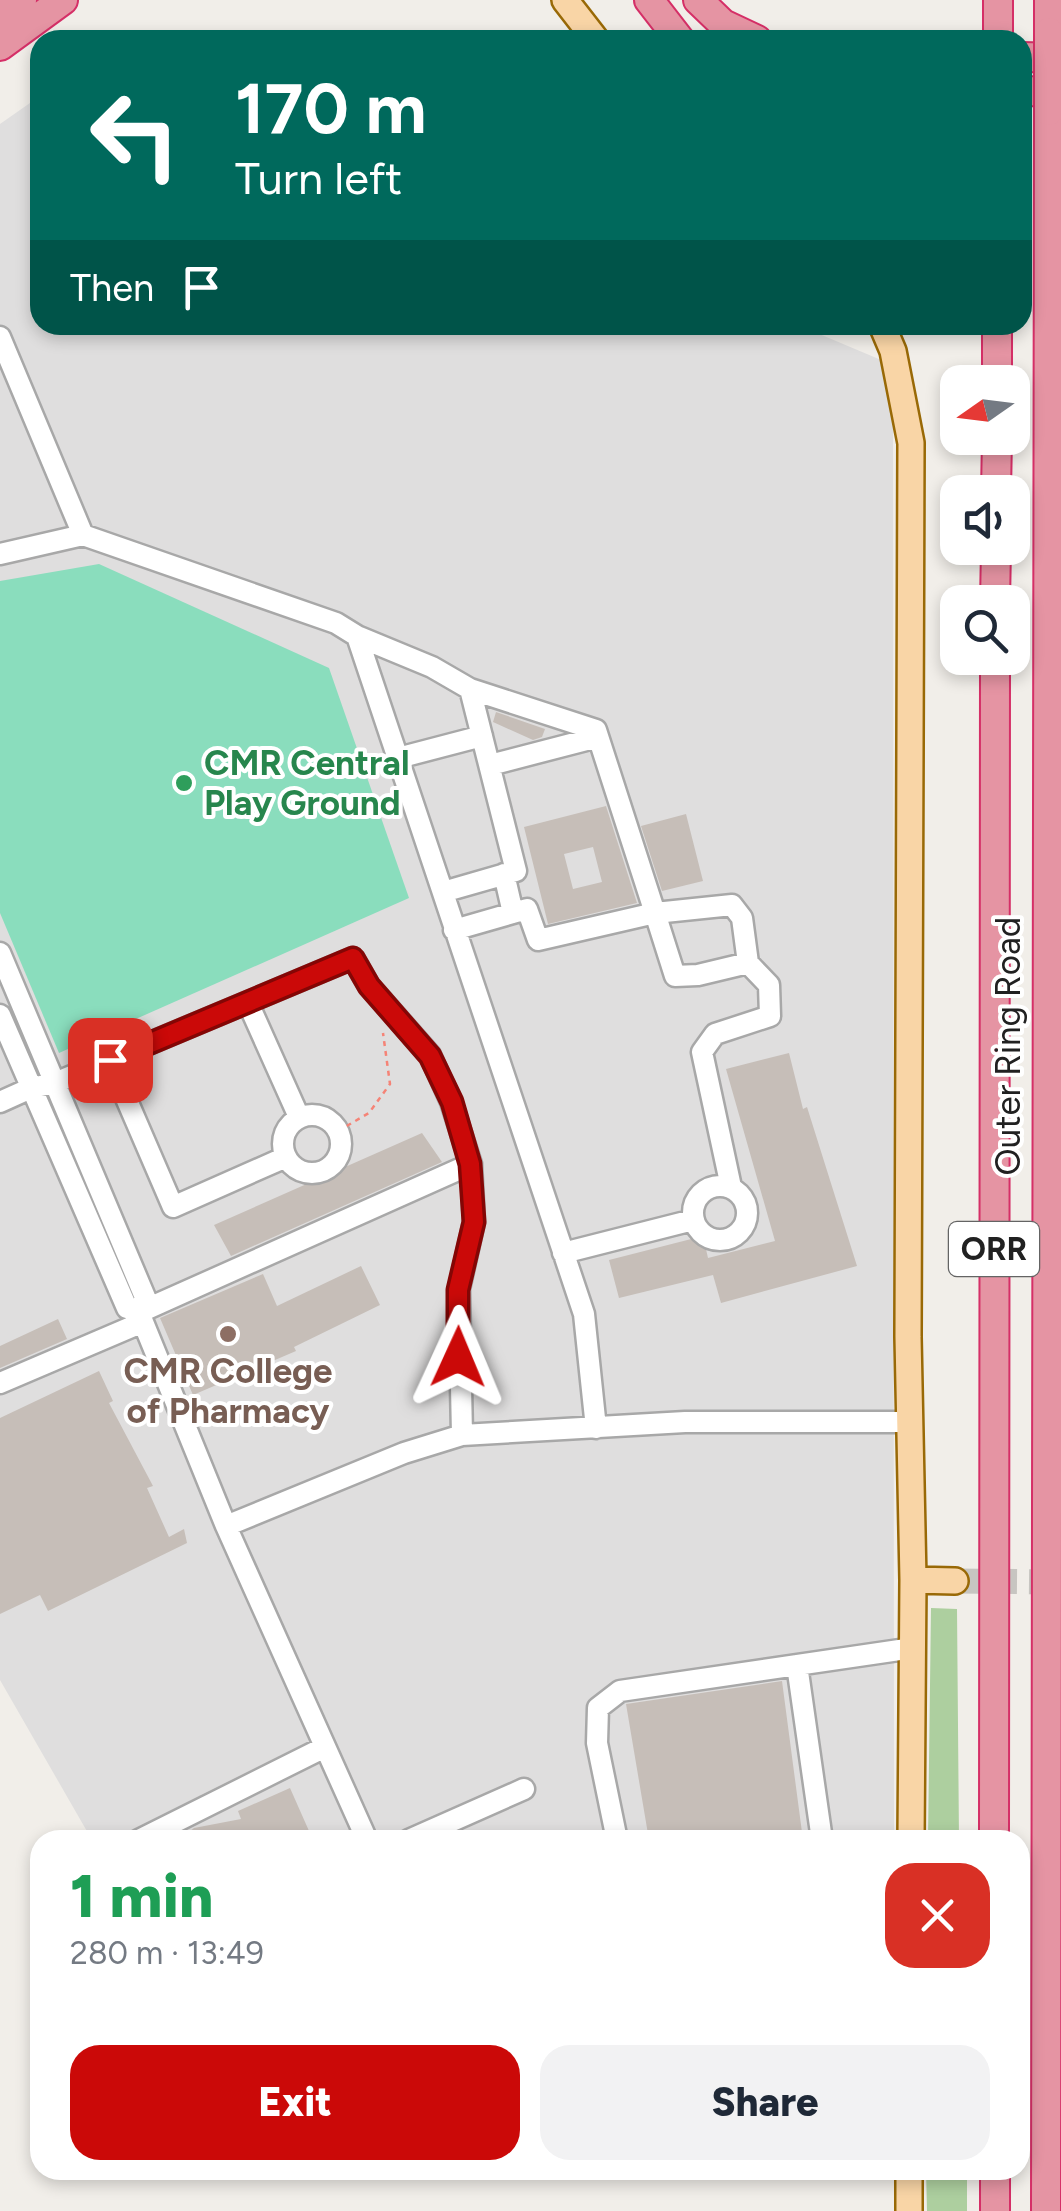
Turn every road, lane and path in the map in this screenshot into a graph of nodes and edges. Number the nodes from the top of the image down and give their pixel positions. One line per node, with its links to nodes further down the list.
1 (22, 0): 9 (highway)
2 (63, 0): 16 (highway)
3 (565, 0): 10 (main road)
4 (649, 0): 11 (highway)
5 (698, 0): 12 (highway)
6 (980, 0): 13 (highway)
7 (998, 0): 14 (highway)
8 (1048, 0): 15 (highway, Outer Ring Road / ORR)
9 (0, 17)
10 (588, 30)
11 (672, 30)
12 (736, 30)
13 (995, 30)
14 (998, 30)
15 (1055, 45): 17 (highway, Outer Ring Road / ORR, bridge)
16 (0, 46)
17 (1055, 101): 27 (highway, Outer Ring Road / ORR)
18 (885, 335): 56 (main road)
19 (997, 335): 21 (highway)
20 (0, 337): 22 (lane)
21 (997, 365)
22 (84, 536): 23 (lane); 24 (lane)
23 (0, 554)
24 (357, 636): 28 (lane); 31 (lane)
25 (1061, 638): 27 (highway)
26 (995, 675): 72 (highway, Outer Ring Road / ORR)
27 (1046, 687): 77 (highway, Outer Ring Road / ORR)
28 (470, 689): 29 (lane); 30 (lane)
29 (482, 736): 31 (lane); 32 (lane)
30 (598, 736): 32 (lane); 36 (lane)
31 (398, 758): 34 (lane)
32 (490, 765): 33 (lane)
33 (504, 874): 34 (lane); 35 (lane)
34 (442, 892): 37 (lane)
35 (513, 912): 36 (lane); 37 (lane)
36 (654, 914): 39 (lane); 39 (lane)
37 (454, 930): 53 (lane)
38 (0, 953): 44 (lane)
39 (748, 963): 51 (lane)
40 (248, 1003): 43 (lane); 47 (lane); 50 (lane)
41 (0, 1015): 45 (lane)
42 (379, 1020): 48 (path)
43 (110, 1060): 44 (lane); 49 (lane)
44 (55, 1084): 45 (lane); 54 (lane)
45 (31, 1088): 46 (lane); 54 (lane)
46 (0, 1102)
47 (299, 1117): 48 (lane); 49 (lane)
48 (338, 1131): 49 (lane)
49 (286, 1156)
50 (470, 1164): 54 (lane); 58 (lane)
51 (732, 1188): 52 (lane); 52 (lane)
52 (692, 1220): 53 (lane)
53 (563, 1253): 57 (lane)
54 (142, 1317): 55 (lane); 59 (lane)
55 (0, 1383)
56 (910, 1422): 57 (lane); 60 (main road)
57 (596, 1428): 58 (lane)
58 (462, 1435): 59 (lane)
59 (226, 1526): 64 (lane)
60 (913, 1580): 61 (main road); 62 (main road)
61 (956, 1581)
62 (913, 1648): 63 (lane); 71 (main road)
63 (797, 1664): 69 (lane); 70 (lane)
64 (323, 1748): 66 (lane); 67 (lane)
65 (524, 1789): 68 (lane)
66 (159, 1830)
67 (362, 1830)
68 (432, 1830)
69 (615, 1830)
70 (821, 1830)
71 (911, 1830)
72 (994, 1830)
73 (909, 2180): 75 (main road)
74 (994, 2180): 76 (highway)
75 (908, 2211)
76 (995, 2211)
77 (1046, 2211)

